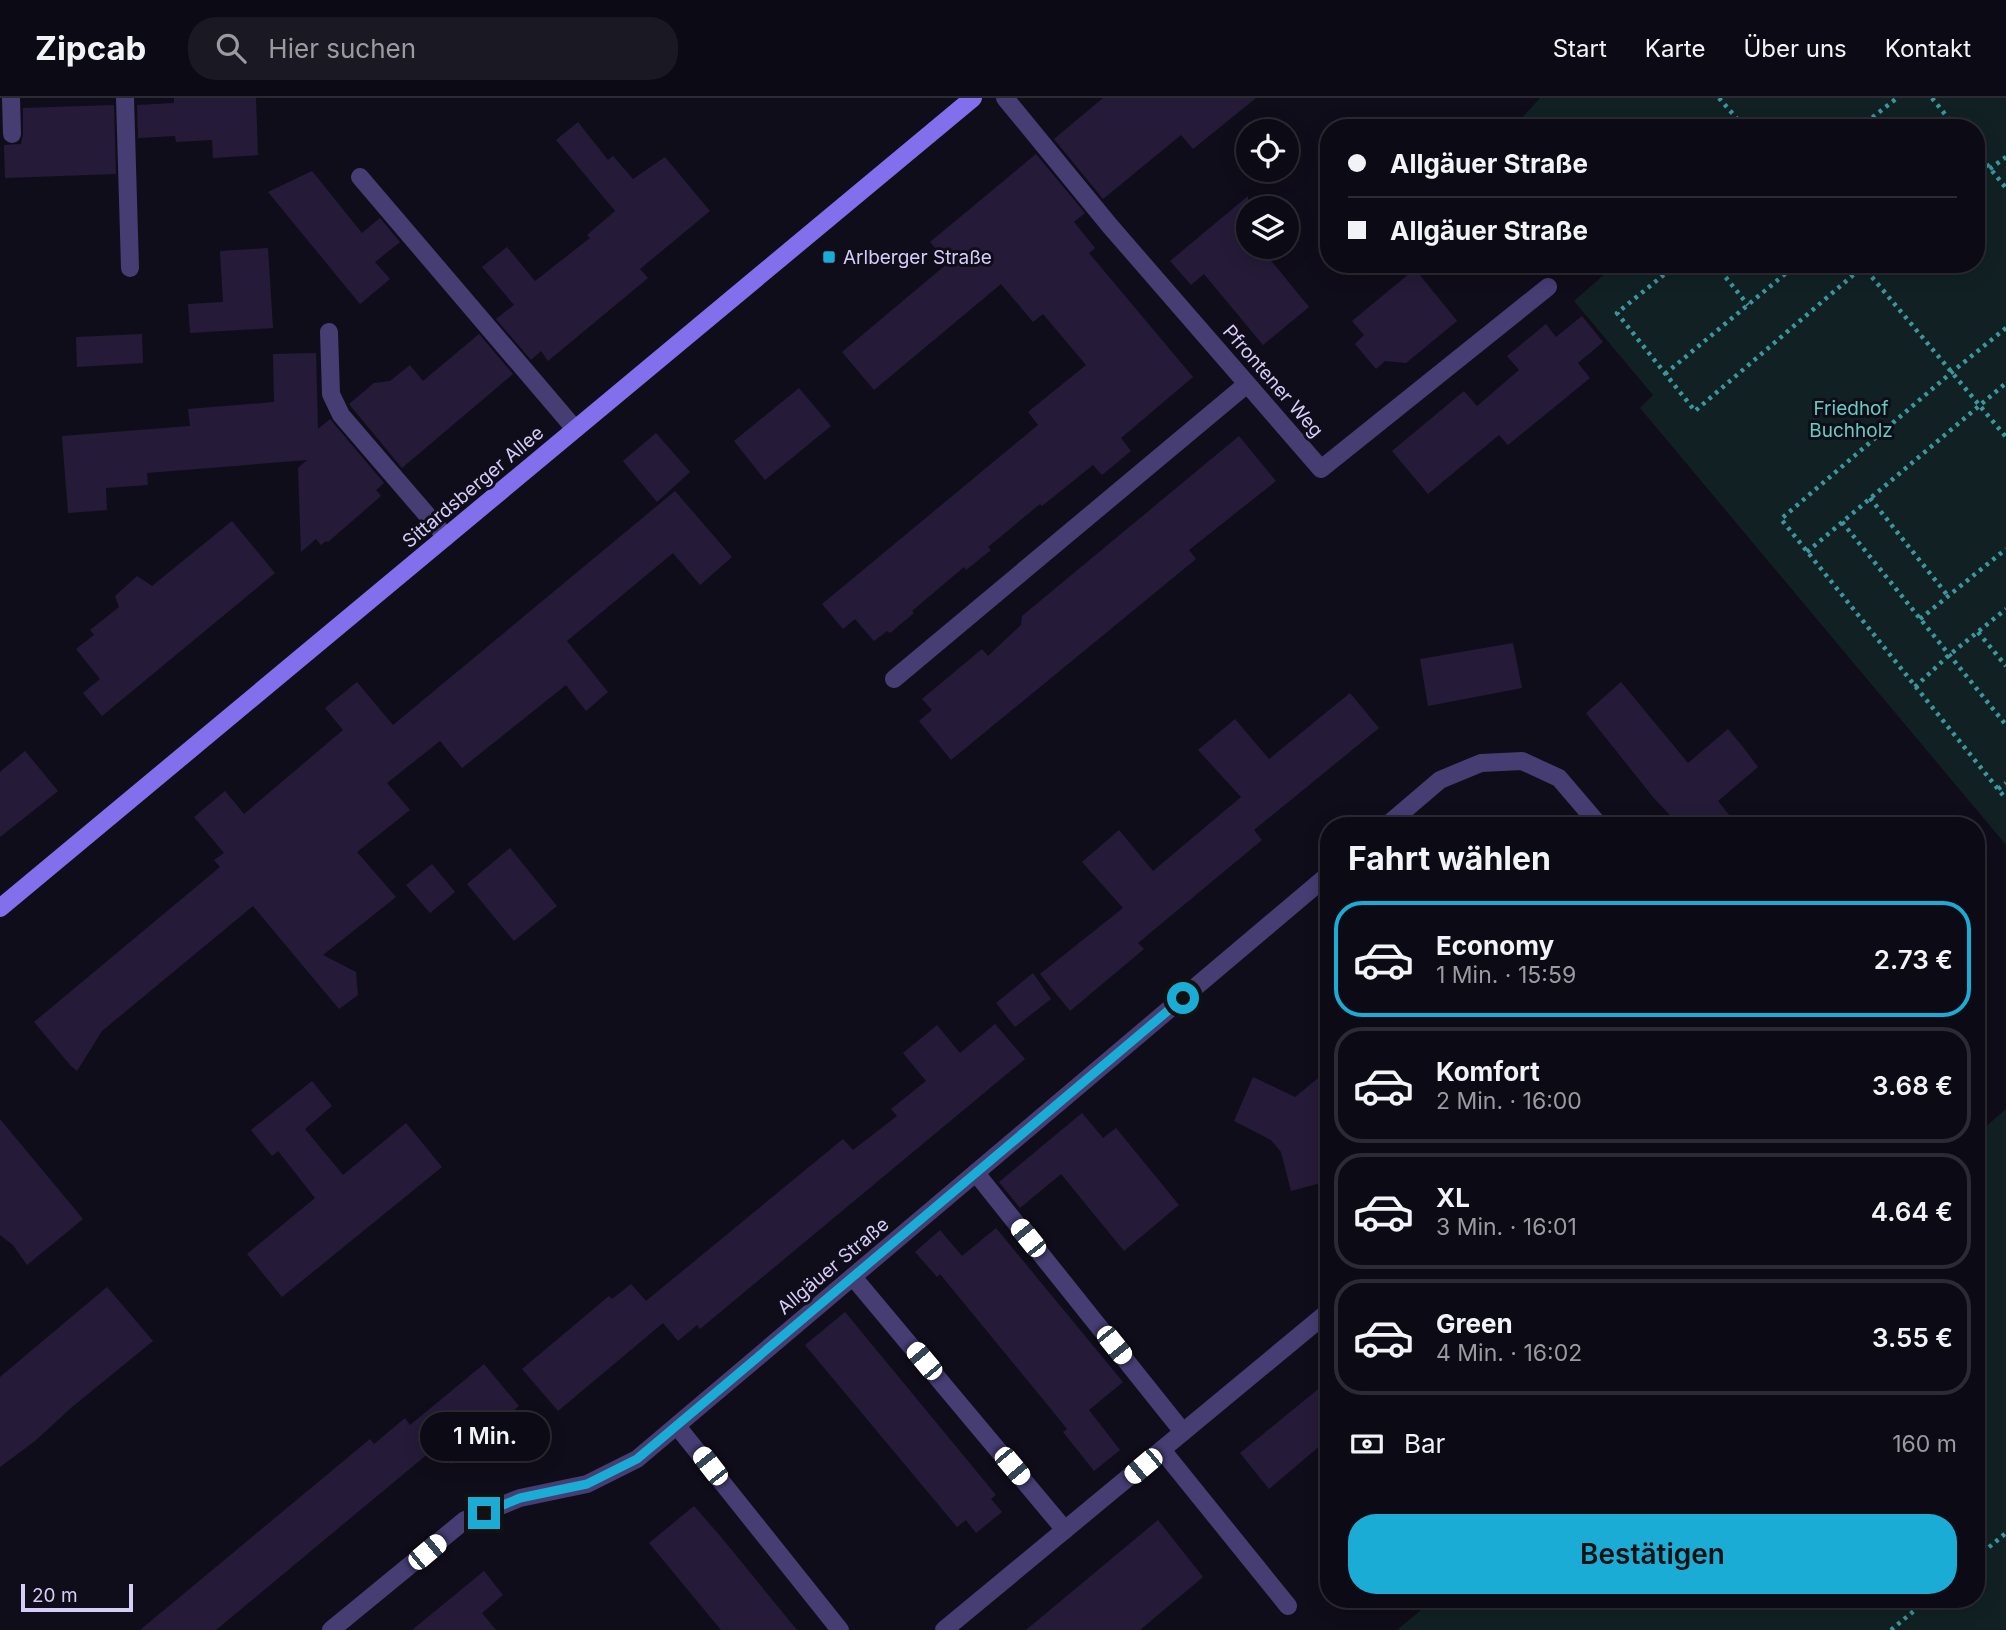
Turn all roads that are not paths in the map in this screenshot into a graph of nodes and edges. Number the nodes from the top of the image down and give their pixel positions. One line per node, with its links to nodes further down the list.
1 (11, 98): 5 (street)
2 (125, 98): 7 (street)
3 (974, 98): 11 (main road, Sittardsberger Allee)
4 (1005, 98): 10 (street, Pfrontener Weg)
5 (12, 134)
6 (360, 177): 11 (street)
7 (130, 268)
8 (1548, 286): 10 (street, Pfrontener Weg)
9 (329, 332): 12 (street)
10 (1247, 384): 13 (street)
11 (575, 429): 12 (main road, Sittardsberger Allee)
12 (446, 537): 17 (main road, Sittardsberger Allee)
13 (894, 679)
14 (1397, 817): 15 (street)
15 (1592, 817)
16 (1320, 882): 18 (street, Allgäuer Straße)
17 (0, 908)
18 (976, 1173): 19 (street, Allgäuer Straße); 22 (street)
19 (853, 1277): 21 (street, Allgäuer Straße); 24 (street)
20 (1320, 1318): 22 (street)
21 (677, 1426): 26 (street, Allgäuer Straße); 27 (street)
22 (1183, 1432): 23 (street)
23 (1162, 1450): 24 (street); 25 (street)
24 (1065, 1530): 28 (street)
25 (1288, 1606)
26 (331, 1630)
27 (840, 1630)
28 (944, 1630)

